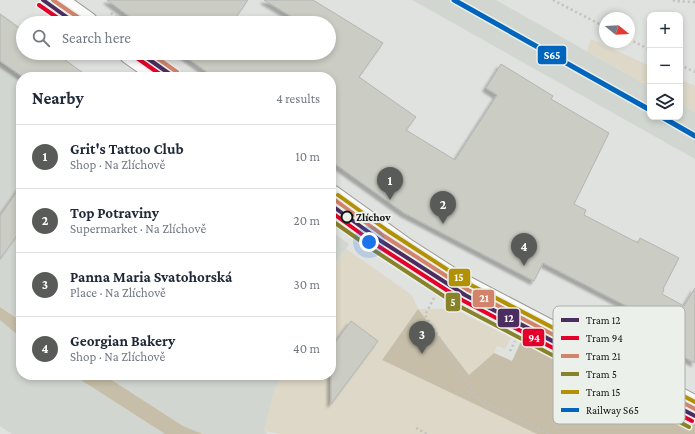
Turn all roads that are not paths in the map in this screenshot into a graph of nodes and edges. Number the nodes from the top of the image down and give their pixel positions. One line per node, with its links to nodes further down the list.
1 (55, 0): 2 (street)
2 (77, 16)
3 (140, 60): 4 (street)
4 (157, 72)
5 (336, 200): 6 (street)
6 (553, 333)
7 (685, 403): 8 (street)
8 (695, 408)

